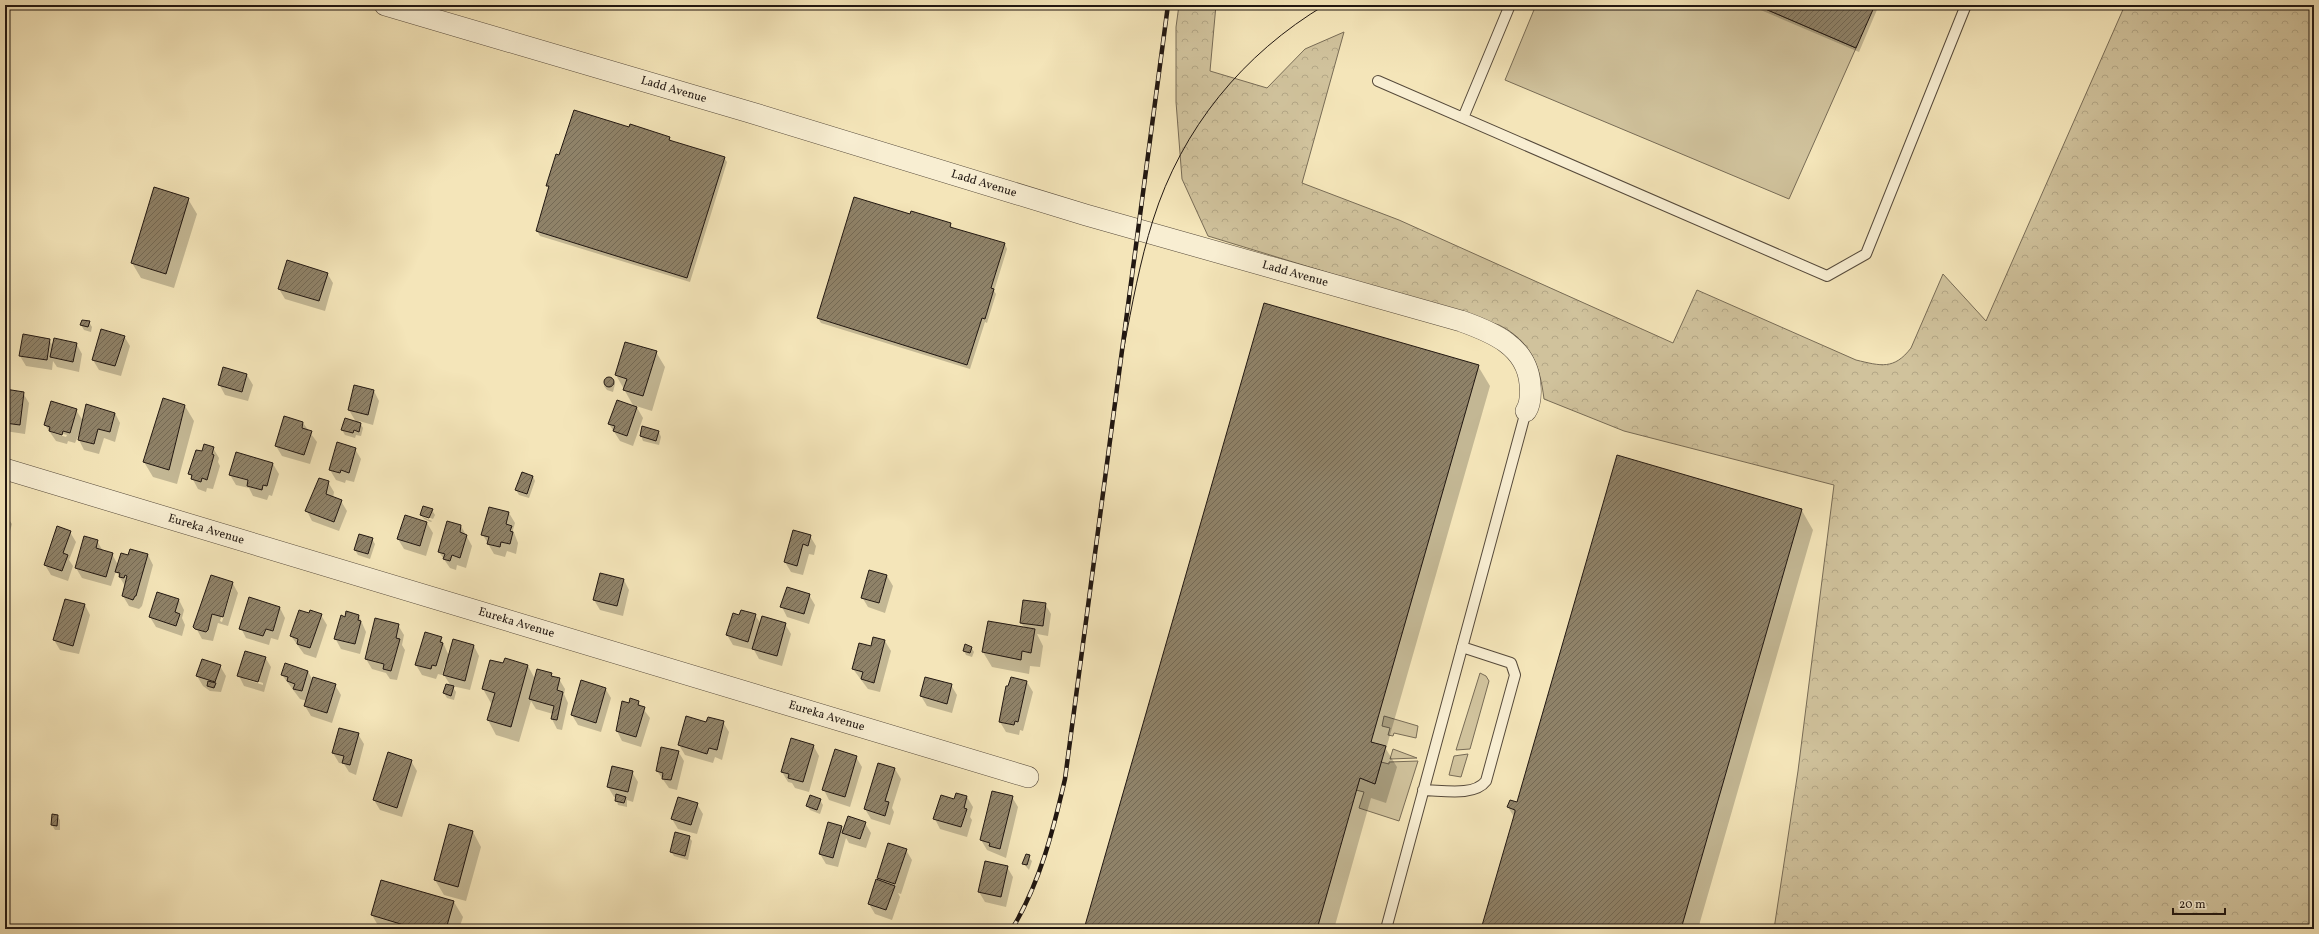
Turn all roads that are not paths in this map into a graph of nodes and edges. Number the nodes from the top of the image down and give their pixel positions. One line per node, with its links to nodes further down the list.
1 (385, 5): 6 (street, Ladd Avenue)
2 (1510, 5): 5 (lane)
3 (1966, 5): 5 (lane)
4 (1378, 81): 5 (lane)
5 (1463, 118)
6 (1526, 411): 8 (lane)
7 (5, 469): 9 (street, Eureka Avenue)
8 (1462, 647): 10 (lane); 10 (lane)
9 (1028, 777)
10 (1423, 790): 11 (lane)
11 (1386, 929)

